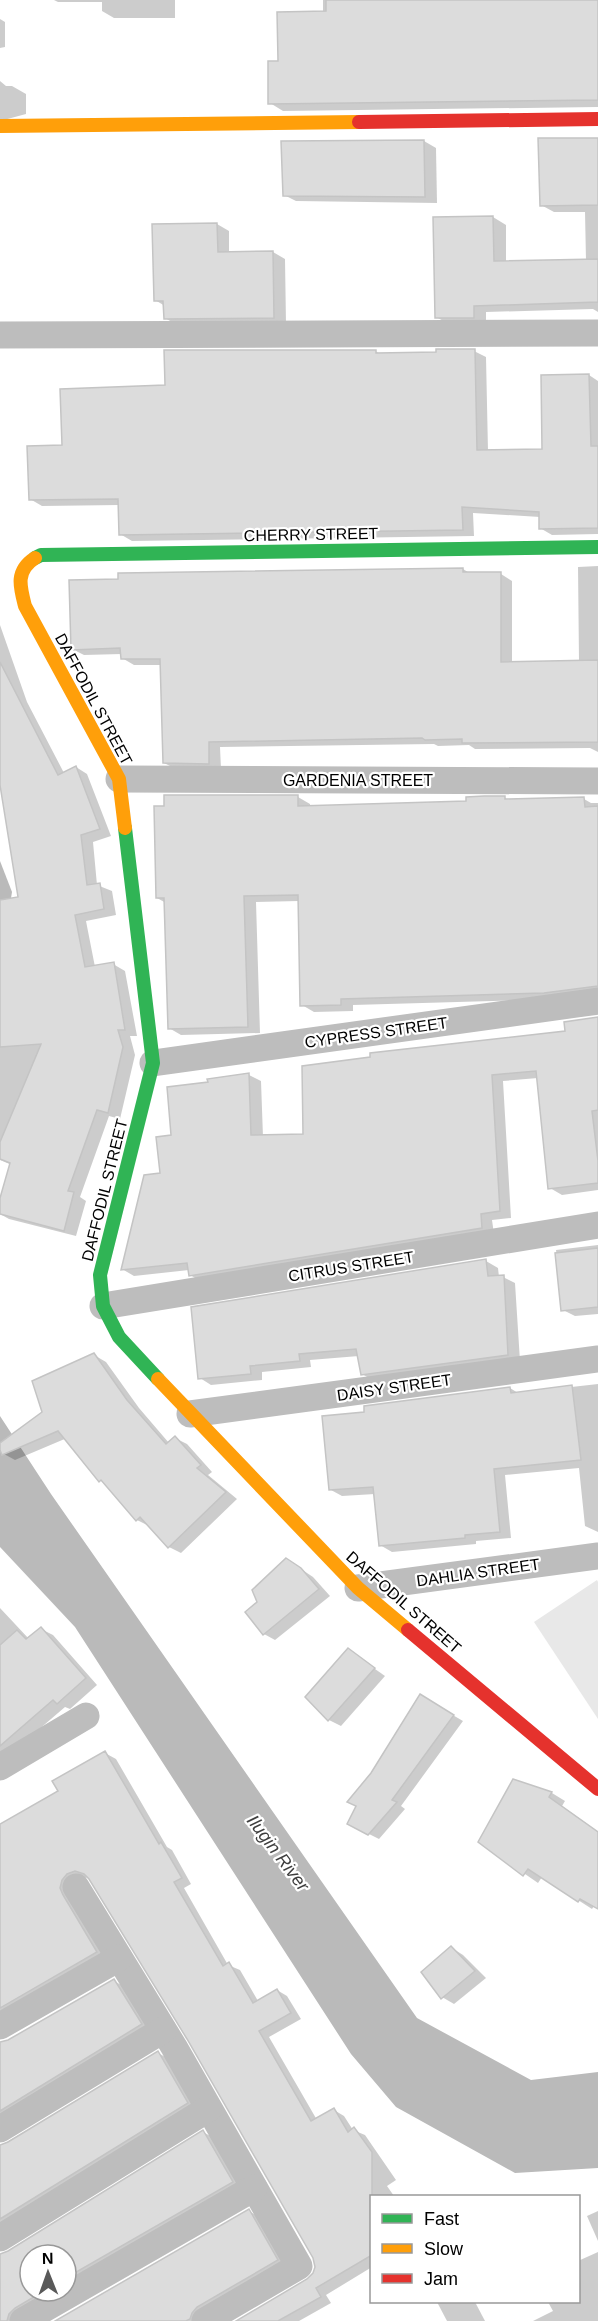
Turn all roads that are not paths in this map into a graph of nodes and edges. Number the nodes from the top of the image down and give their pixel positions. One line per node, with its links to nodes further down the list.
1 (598, 119): 2 (street)
2 (0, 126)
3 (598, 333): 4 (street)
4 (0, 335)
5 (598, 547): 6 (street, CHERRY STREET)
6 (26, 562): 7 (street, DAFFODIL STREET)
7 (119, 779): 8 (street, GARDENIA STREET); 10 (street, DAFFODIL STREET)
8 (598, 781)
9 (598, 1001): 10 (street, CYPRESS STREET)
10 (153, 1063): 12 (street, DAFFODIL STREET)
11 (598, 1225): 12 (street, CITRUS STREET)
12 (103, 1306): 14 (street, DAFFODIL STREET)
13 (598, 1359): 14 (street, DAISY STREET)
14 (190, 1414): 16 (street, DAFFODIL STREET)
15 (598, 1556): 16 (street, DAHLIA STREET)
16 (358, 1588): 19 (street, DAFFODIL STREET)
17 (86, 1716): 18 (street)
18 (0, 1767)
19 (598, 1789)
20 (76, 1887): 21 (street)
21 (119, 1958): 22 (street); 23 (street)
22 (0, 2026)
23 (163, 2030): 24 (street); 25 (street)
24 (207, 2109): 26 (street); 27 (street)
25 (0, 2128)
26 (254, 2188): 28 (street); 29 (street)
27 (0, 2238)
28 (23, 2321)
29 (205, 2321)

